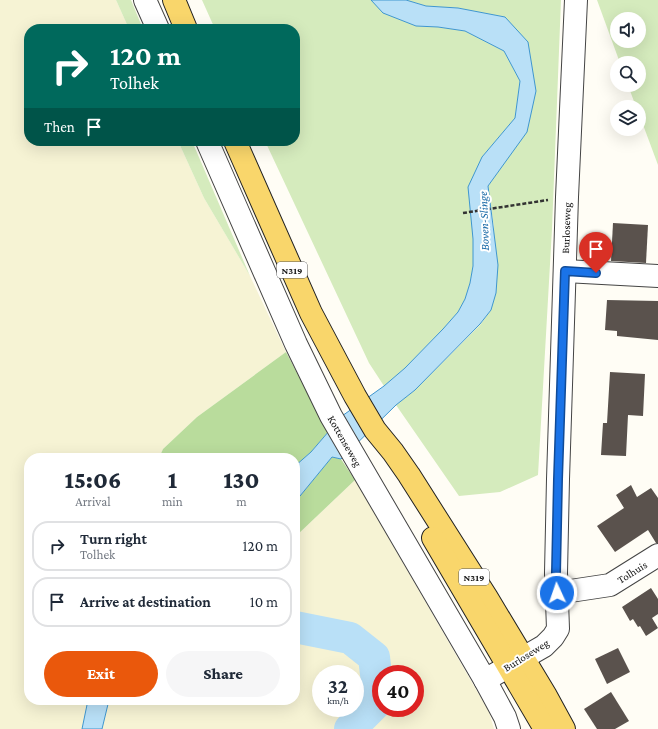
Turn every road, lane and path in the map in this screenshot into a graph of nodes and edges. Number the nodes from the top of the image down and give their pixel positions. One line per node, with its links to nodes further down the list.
1 (145, 0): 4 (street)
2 (174, 0): 5 (main road)
3 (576, 0): 8 (street, Burloseweg)
4 (156, 24)
5 (184, 24)
6 (209, 146): 15 (street, Kottenseweg)
7 (237, 146): 14 (main road, N319)
8 (567, 197): 9 (path); 10 (street, Burloseweg)
9 (463, 213)
10 (565, 271): 11 (street); 13 (street, Burloseweg)
11 (658, 276)
12 (658, 555): 13 (street, Tolhuis)
13 (557, 593): 14 (street, Burloseweg)
14 (516, 662): 15 (street, Burloseweg); 17 (main road, N319); 18 (main road, N319)
15 (485, 680): 16 (street, Kottenseweg)
16 (509, 729)
17 (544, 729)
18 (564, 729)

